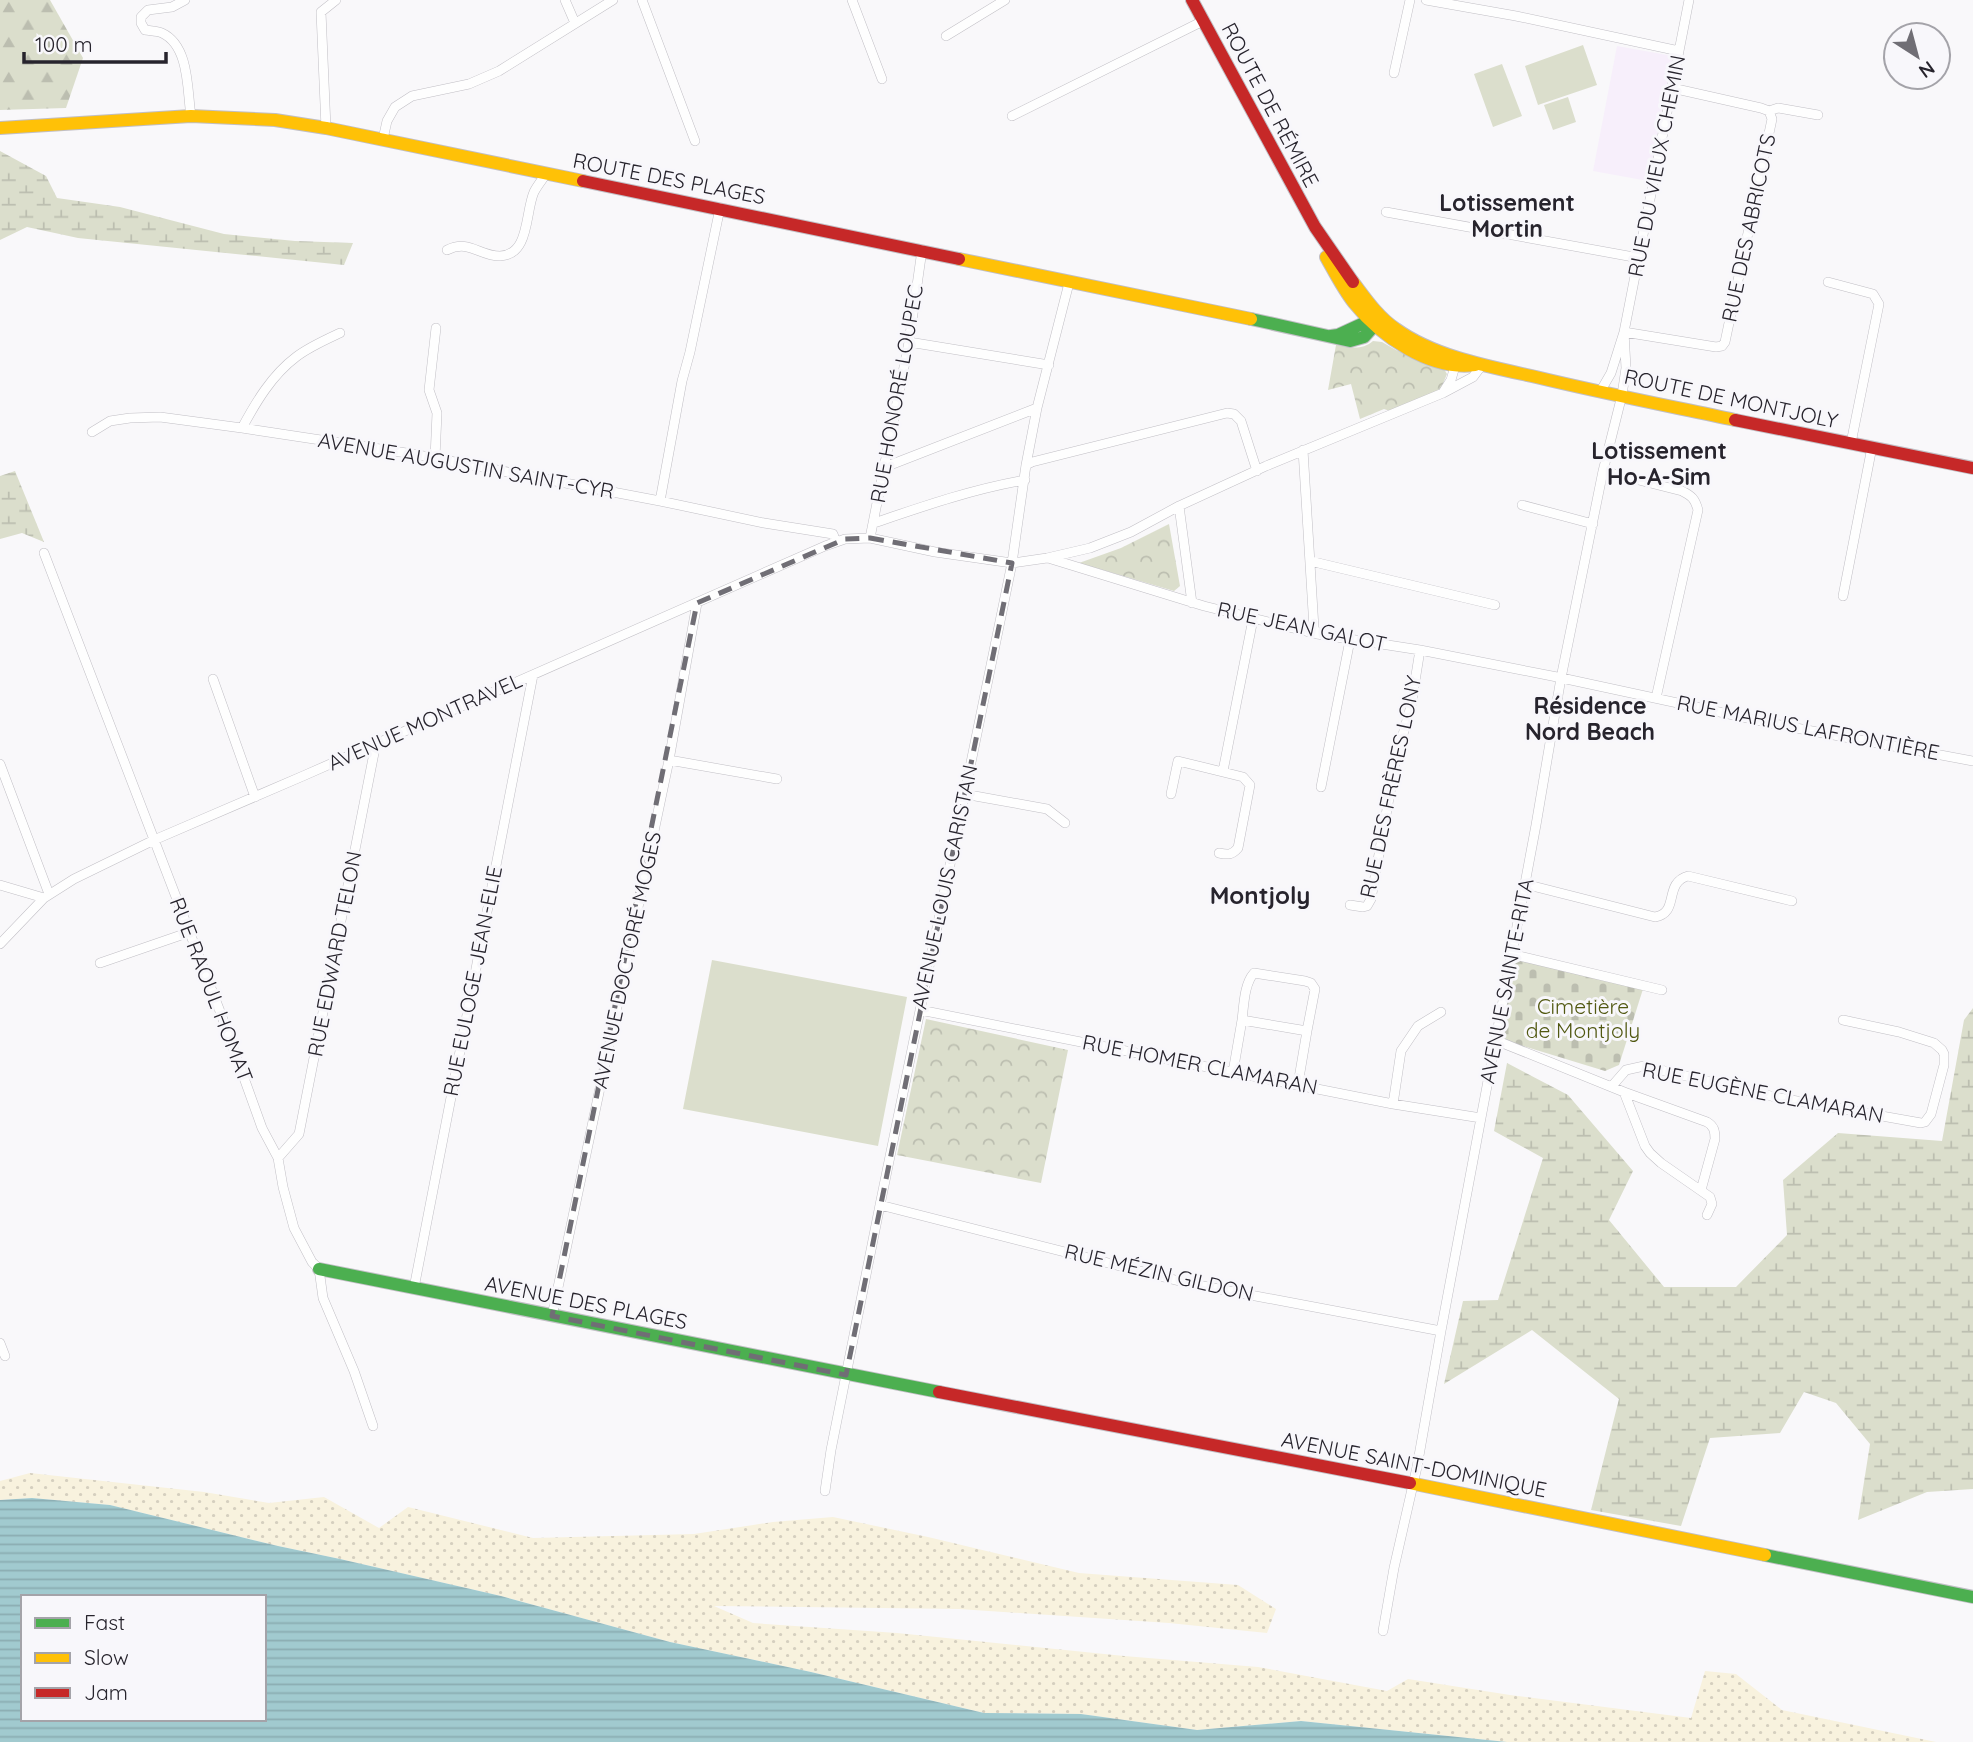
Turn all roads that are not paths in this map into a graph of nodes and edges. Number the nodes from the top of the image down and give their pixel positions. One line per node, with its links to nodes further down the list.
1 (185, 0): 21 (street)
2 (336, 0): 24 (street)
3 (565, 0): 13 (street)
4 (613, 0): 13 (street)
5 (642, 0): 26 (street)
6 (852, 0): 17 (street)
7 (1005, 0): 14 (street)
8 (1192, 0): 12 (street, ROUTE DE RÉMIRE)
9 (1410, 0): 16 (street)
10 (1426, 0): 15 (street)
11 (1689, 0): 15 (street, RUE DU VIEUX CHEMIN)
12 (1203, 21): 22 (street); 30 (street, ROUTE DE RÉMIRE)
13 (575, 23): 25 (street)
14 (946, 36)
15 (1679, 51): 18 (street, RUE DU VIEUX CHEMIN)
16 (1394, 73)
17 (882, 79)
18 (1672, 88): 19 (street, RUE DES ABRICOTS); 33 (street, RUE DU VIEUX CHEMIN)
19 (1769, 111): 20 (street); 40 (street, RUE DES ABRICOTS)
20 (1818, 115)
21 (191, 116): 23 (street, ROUTE DES PLAGES); 24 (street, ROUTE DES PLAGES)
22 (1012, 116)
23 (0, 128)
24 (326, 128): 25 (street, ROUTE DES PLAGES)
25 (383, 139): 27 (street, ROUTE DES PLAGES)
26 (695, 141)
27 (546, 174): 28 (street, ROUTE DES PLAGES); 31 (street)
28 (720, 208): 32 (street, ROUTE DES PLAGES); 63 (street)
29 (1386, 212): 33 (street)
30 (1315, 227): 36 (street, ROUTE DE RÉMIRE); 37 (street, ROUTE DE RÉMIRE)
31 (447, 250)
32 (922, 250): 35 (street, ROUTE DES PLAGES); 43 (street, RUE HONORÉ LOUPEC)
33 (1639, 258): 40 (street, RUE DU VIEUX CHEMIN)
34 (1828, 282): 53 (street)
35 (1069, 283): 42 (street, ROUTE DES PLAGES); 45 (street, AVENUE LOUIS CARISTAN)
36 (1353, 303): 37 (street, ROUTE DE RÉMIRE); 39 (street)
37 (1379, 321): 39 (street, ROUTE DES PLAGES); 42 (street, ROUTE DES PLAGES); 44 (street, ROUTE DE RÉMIRE); 46 (street, ROUTE DE RÉMIRE)
38 (436, 328): 56 (street)
39 (1351, 330): 42 (street, ROUTE DES PLAGES)
40 (1624, 332): 47 (street, RUE DU VIEUX CHEMIN); 49 (street, RUE DU VIEUX CHEMIN)
41 (340, 333): 51 (street)
42 (1325, 336)
43 (909, 342): 45 (street); 58 (street, RUE HONORÉ LOUPEC)
44 (1476, 363): 46 (street, ROUTE DE RÉMIRE); 47 (street, ROUTE DE MONTJOLY); 48 (street, AVENUE MONTRAVEL)
45 (1049, 365): 50 (street, AVENUE LOUIS CARISTAN)
46 (1455, 366): 48 (street)
47 (1600, 392): 49 (street, ROUTE DE MONTJOLY)
48 (1443, 393): 55 (street, AVENUE MONTRAVEL)
49 (1622, 396): 53 (street, ROUTE DE MONTJOLY); 61 (street, AVENUE SAINTE-RITA)
50 (1037, 408): 57 (street, AVENUE LOUIS CARISTAN); 58 (street)
51 (242, 428): 52 (street, AVENUE AUGUSTIN SAINT-CYR); 56 (street, AVENUE AUGUSTIN SAINT-CYR)
52 (92, 432)
53 (1851, 443): 54 (street, ROUTE DE MONTJOLY)
54 (1872, 447): 59 (street, ROUTE DE MONTJOLY); 74 (street)
55 (1303, 450): 60 (street, AVENUE MONTRAVEL); 72 (street)
56 (435, 458): 63 (street, AVENUE AUGUSTIN SAINT-CYR)
57 (1026, 465): 60 (street); 62 (street, AVENUE LOUIS CARISTAN)
58 (886, 467): 66 (street, RUE HONORÉ LOUPEC)
59 (1973, 468)
60 (1257, 471): 65 (street, AVENUE MONTRAVEL)
61 (1603, 471): 67 (street, AVENUE SAINTE-RITA); 85 (street)
62 (1025, 480): 66 (street); 73 (street, AVENUE LOUIS CARISTAN)
63 (660, 501): 69 (street, AVENUE AUGUSTIN SAINT-CYR)
64 (1522, 505): 67 (street)
65 (1179, 506): 71 (street, AVENUE MONTRAVEL); 76 (street)
66 (874, 523): 68 (street, RUE HONORÉ LOUPEC)
67 (1594, 524): 83 (street, AVENUE SAINTE-RITA)
68 (870, 538): 69 (street, AVENUE MONTRAVEL); 73 (street, AVENUE MONTRAVEL)
69 (836, 542): 75 (street, AVENUE MONTRAVEL)
70 (44, 553): 97 (street, RUE RAOUL HOMAT)
71 (1047, 558): 73 (street, AVENUE MONTRAVEL); 76 (street, RUE JEAN GALOT)
72 (1310, 561): 77 (street); 79 (street)
73 (1012, 563): 93 (street, AVENUE LOUIS CARISTAN)
74 (1843, 596)
75 (697, 603): 82 (street, AVENUE MONTRAVEL); 87 (street, AVENUE DOCTORÉ MOGES)
76 (1192, 603): 78 (street, RUE JEAN GALOT)
77 (1495, 605)
78 (1253, 619): 79 (street, RUE JEAN GALOT); 90 (street)
79 (1317, 635): 80 (street, RUE JEAN GALOT)
80 (1350, 639): 81 (street, RUE JEAN GALOT); 92 (street)
81 (1420, 650): 83 (street, RUE JEAN GALOT); 103 (street, RUE DES FRÈRES LONY)
82 (533, 675): 86 (street, AVENUE MONTRAVEL); 126 (street, RUE EULOGE JEAN-ELIE)
83 (1561, 678): 85 (street, RUE MARIUS LAFRONTIÈRE); 99 (street, AVENUE SAINTE-RITA)
84 (213, 679): 95 (street)
85 (1656, 698): 88 (street, RUE MARIUS LAFRONTIÈRE)
86 (376, 743): 95 (street, AVENUE MONTRAVEL); 121 (street, RUE EDWARD TELON)
87 (669, 760): 91 (street); 127 (street, AVENUE DOCTORÉ MOGES)
88 (1973, 761)
89 (0, 764): 101 (street)
90 (1223, 771): 94 (street); 98 (street)
91 (777, 779)
92 (1321, 787)
93 (964, 794): 96 (street); 109 (street, AVENUE LOUIS CARISTAN)
94 (1171, 794)
95 (255, 797): 97 (street, AVENUE MONTRAVEL)
96 (1065, 823)
97 (154, 840): 101 (street, AVENUE MONTRAVEL); 104 (street, RUE RAOUL HOMAT)
98 (1219, 853)
99 (1525, 884): 102 (street); 106 (street, AVENUE SAINTE-RITA)
100 (0, 885): 101 (street)
101 (46, 896): 105 (street, AVENUE MONTRAVEL)
102 (1792, 901)
103 (1350, 905)
104 (190, 933): 107 (street); 121 (street, RUE RAOUL HOMAT)
105 (0, 944)
106 (1511, 954): 108 (street); 114 (street, AVENUE SAINTE-RITA)
107 (100, 963)
108 (1662, 990)
109 (920, 1010): 115 (street, RUE HOMER CLAMARAN); 123 (street, AVENUE LOUIS CARISTAN)
110 (1441, 1012): 119 (street)
111 (1242, 1020): 113 (street); 113 (street); 115 (street)
112 (1843, 1020): 117 (street, RUE EUGÈNE CLAMARAN)
113 (1307, 1031): 116 (street)
114 (1495, 1040): 117 (street, RUE EUGÈNE CLAMARAN); 120 (street, AVENUE SAINTE-RITA)
115 (1233, 1072): 116 (street, RUE HOMER CLAMARAN)
116 (1298, 1084): 119 (street, RUE HOMER CLAMARAN)
117 (1612, 1086): 118 (street)
118 (1624, 1091): 122 (street); 122 (street)
119 (1393, 1104): 120 (street, RUE HOMER CLAMARAN)
120 (1481, 1118): 128 (street, AVENUE SAINTE-RITA)
121 (278, 1158): 125 (street, RUE RAOUL HOMAT)
122 (1701, 1190): 124 (street)
123 (880, 1205): 128 (street, RUE MÉZIN GILDON); 131 (street, AVENUE LOUIS CARISTAN)
124 (1707, 1215)
125 (319, 1269): 126 (street, AVENUE DES PLAGES); 132 (street, RUE RAOUL HOMAT)
126 (414, 1288): 127 (street, AVENUE DES PLAGES)
127 (552, 1316): 131 (street, AVENUE DES PLAGES)
128 (1440, 1331): 133 (street, AVENUE SAINTE-RITA)
129 (0, 1343): 130 (street)
130 (5, 1356)
131 (846, 1375): 133 (street, AVENUE SAINT-DOMINIQUE); 134 (street, AVENUE LOUIS CARISTAN)
132 (373, 1426)
133 (1413, 1483): 135 (street, AVENUE SAINT-DOMINIQUE); 136 (street, AVENUE SAINTE-RITA)
134 (825, 1491)
135 (1973, 1597)
136 (1383, 1631)

